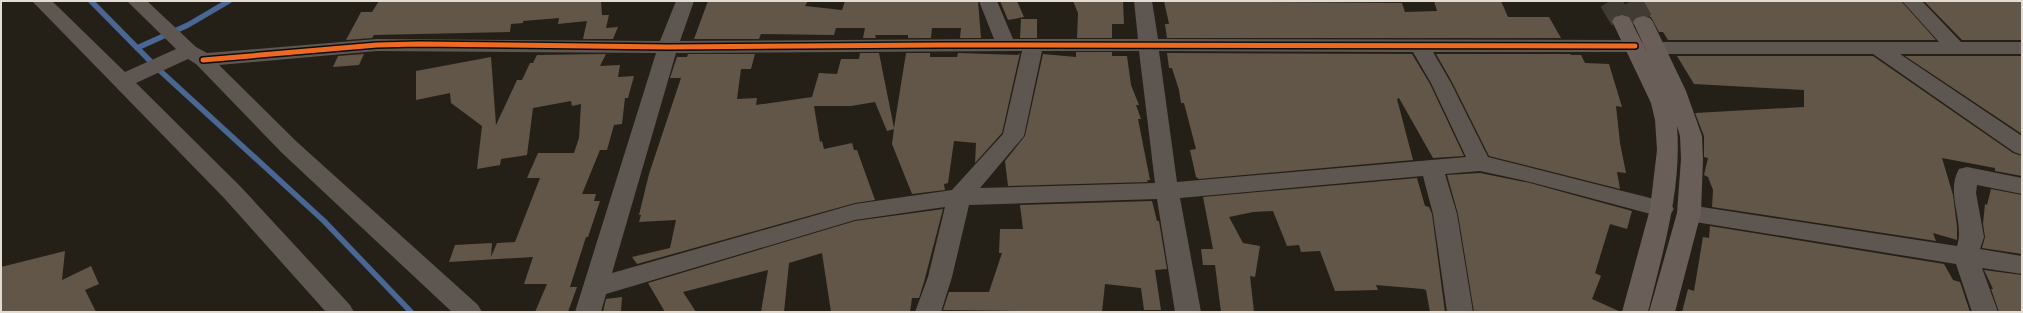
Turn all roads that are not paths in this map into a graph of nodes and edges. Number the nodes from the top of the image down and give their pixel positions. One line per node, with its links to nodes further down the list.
1 (41, 1): 18 (street)
2 (136, 1): 17 (street)
3 (685, 1): 12 (street)
4 (988, 1): 8 (street)
5 (1143, 1): 9 (street)
6 (1911, 1): 15 (street)
7 (1633, 22): 13 (main road)
8 (1006, 45): 11 (street); 12 (street)
9 (1148, 45): 10 (street); 11 (street); 23 (street)
10 (1419, 45): 13 (street); 20 (street)
11 (1033, 46): 24 (street)
12 (668, 47): 17 (street); 29 (street)
13 (1646, 47): 14 (street); 25 (main road); 26 (main road)
14 (1876, 47): 15 (street); 19 (street)
15 (1956, 48): 16 (street)
16 (2022, 48)
17 (188, 57): 18 (street); 31 (street)
18 (123, 81): 30 (street)
19 (2022, 147)
20 (1480, 163): 21 (street); 25 (street)
21 (1432, 168): 23 (street); 35 (street)
22 (2022, 186): 27 (street)
23 (1167, 191): 24 (street); 34 (street)
24 (959, 197): 29 (street); 33 (street)
25 (1662, 209): 36 (main road)
26 (1690, 213): 27 (street); 37 (main road)
27 (1966, 257): 28 (street); 38 (street)
28 (2022, 265)
29 (596, 287): 32 (street)
30 (341, 312)
31 (469, 312)
32 (588, 312)
33 (928, 312)
34 (1188, 312)
35 (1460, 312)
36 (1635, 312)
37 (1662, 312)
38 (1985, 312)

